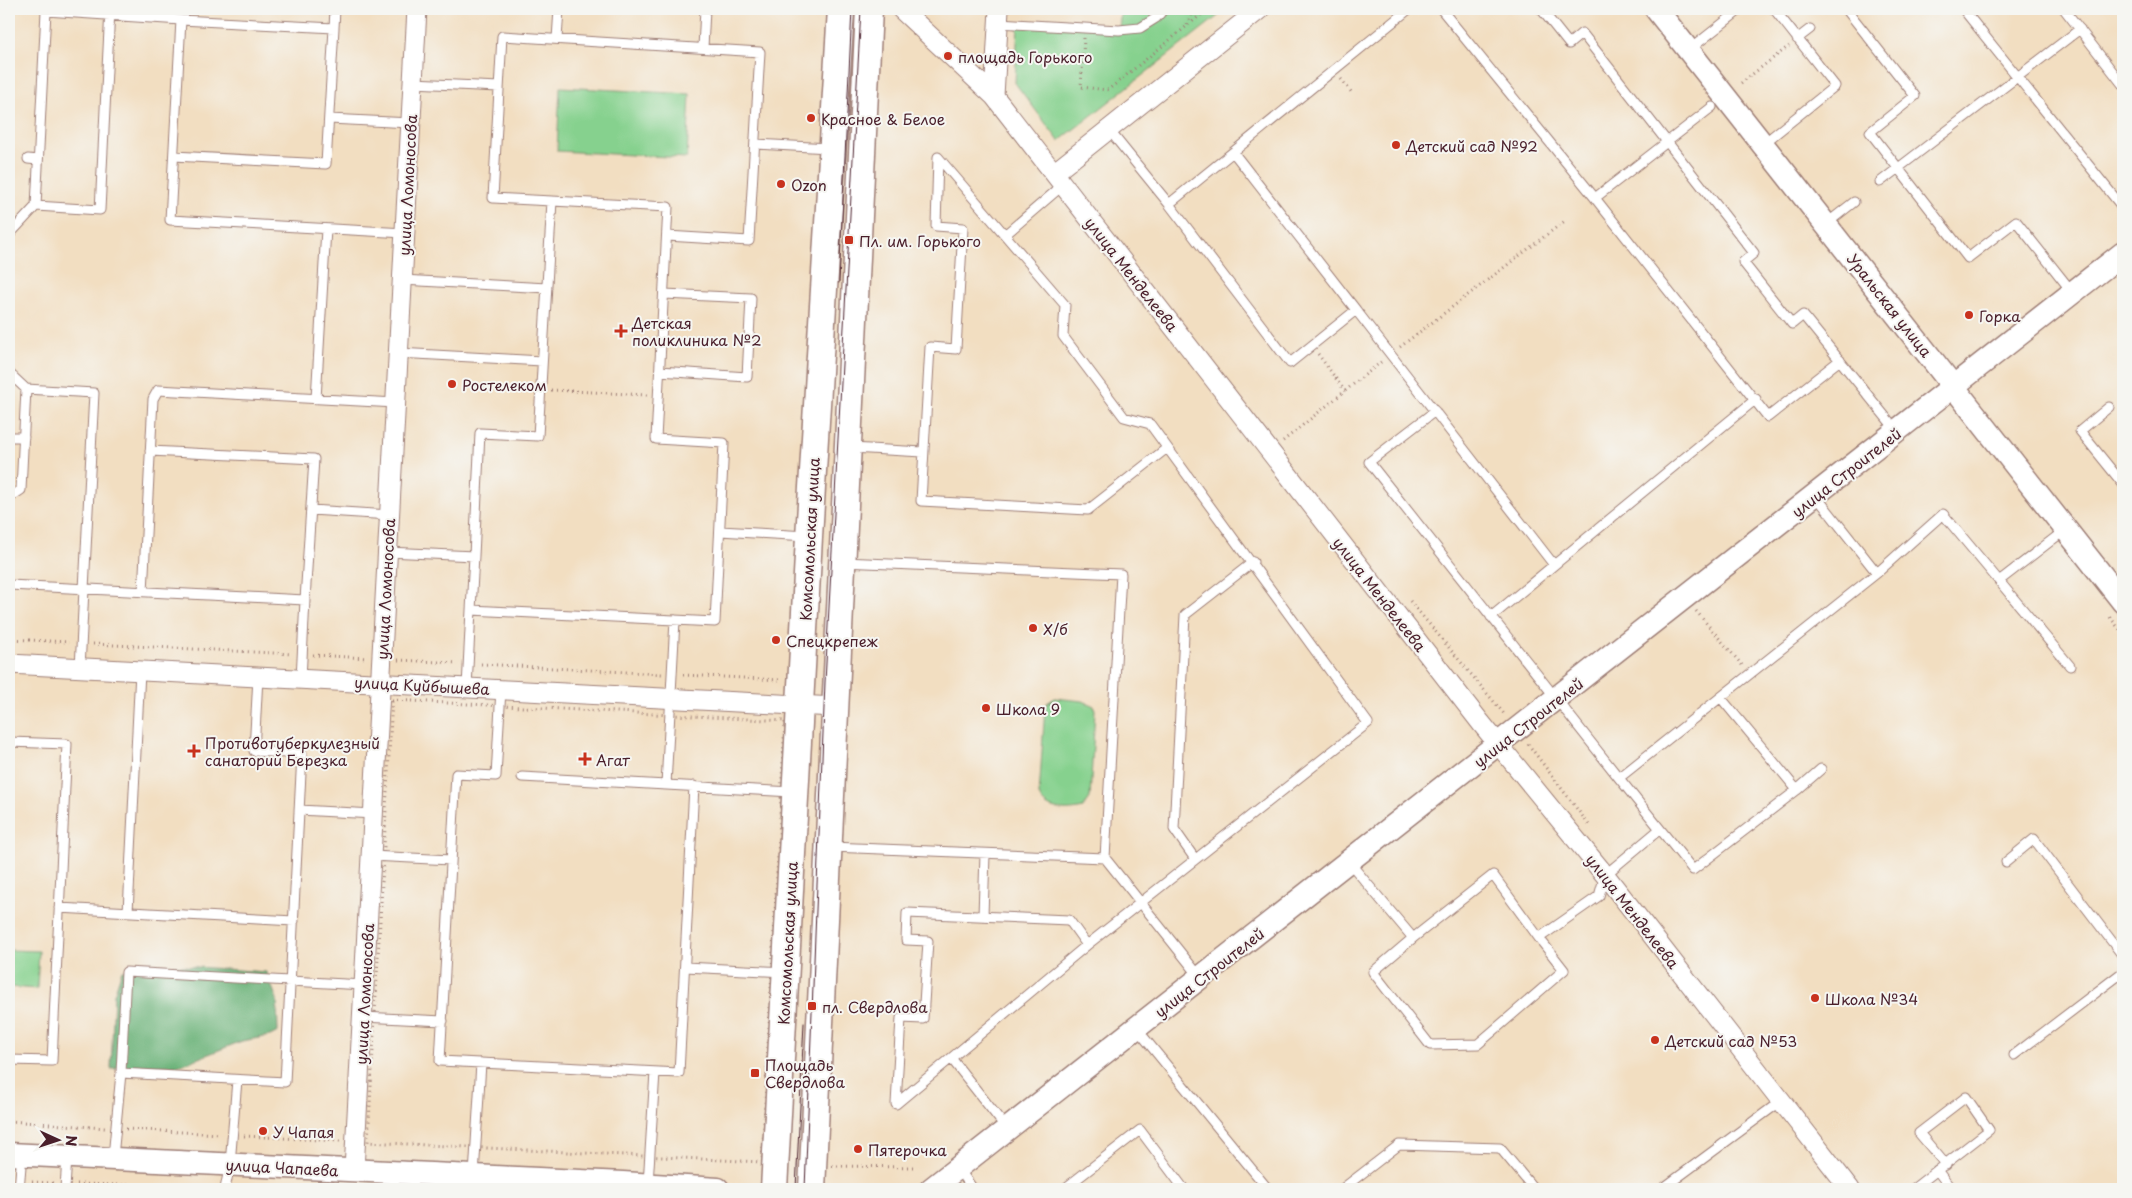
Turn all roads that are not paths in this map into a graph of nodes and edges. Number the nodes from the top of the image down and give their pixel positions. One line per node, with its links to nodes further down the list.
1 (335, 9): 22 (lane)
2 (417, 9): 30 (street, улица Ломоносова)
3 (559, 9): 25 (lane)
4 (705, 9): 27 (lane)
5 (841, 9): 41 (main road, Комсомольская улица)
6 (869, 9): 82 (main road)
7 (901, 9): 33 (street, улица Менделеева)
8 (1164, 9): 20 (lane)
9 (1260, 9): 37 (street)
10 (1409, 9): 42 (lane)
11 (1442, 9): 49 (lane)
12 (1541, 9): 38 (lane)
13 (1656, 9): 28 (street, Уральская улица)
14 (1741, 9): 28 (lane)
15 (1774, 9): 26 (lane)
16 (1846, 9): 46 (lane)
17 (1963, 9): 29 (lane)
18 (2064, 9): 24 (lane)
19 (110, 12): 21 (lane); 45 (lane); 53 (lane)
20 (999, 16): 33 (street)
21 (181, 20): 22 (lane); 43 (lane)
22 (334, 28): 35 (lane)
23 (1810, 29): 26 (lane)
24 (2080, 30): 29 (lane); 31 (lane)
25 (557, 39): 27 (lane); 32 (lane)
26 (1797, 39): 40 (lane)
27 (702, 48): 39 (lane)
28 (1688, 50): 40 (street, Уральская улица)
29 (2018, 77): 46 (lane); 54 (lane)
30 (413, 83): 32 (lane); 36 (street, улица Ломоносова)
31 (2123, 85)
32 (499, 86): 50 (lane)
33 (994, 96): 47 (street, улица Менделеева)
34 (1712, 107): 38 (lane)
35 (329, 119): 36 (lane); 43 (lane)
36 (411, 123): 57 (street, улица Ломоносова)
37 (1109, 130): 47 (street); 52 (lane)
38 (1666, 142): 49 (lane); 68 (lane)
39 (755, 144): 41 (lane); 60 (lane)
40 (1763, 144): 55 (street, Уральская улица)
41 (832, 148): 93 (main road, Комсомольская улица)
42 (1233, 152): 52 (lane); 66 (lane)
43 (174, 156): 56 (lane)
44 (28, 160): 45 (lane)
45 (38, 160): 53 (lane)
46 (1898, 168): 48 (lane); 64 (lane)
47 (1059, 179): 58 (lane); 124 (street, улица Менделеева)
48 (1880, 182)
49 (1594, 198): 75 (lane)
50 (552, 201): 60 (lane); 63 (lane)
51 (1854, 202): 55 (lane)
52 (1169, 204): 66 (lane)
53 (36, 206): 59 (lane)
54 (2123, 208)
55 (1826, 224): 72 (street, Уральская улица)
56 (326, 228): 57 (lane); 74 (lane)
57 (405, 233): 62 (street, улица Ломоносова)
58 (1006, 234): 83 (lane); 85 (lane)
59 (9, 235)
60 (667, 236): 65 (lane)
61 (2123, 254): 64 (street, улица Строителей)
62 (402, 280): 63 (lane); 67 (street, улица Ломоносова)
63 (547, 288): 69 (lane)
64 (2073, 293): 72 (street, улица Строителей)
65 (664, 294): 70 (lane); 70 (lane)
66 (1356, 310): 78 (lane)
67 (398, 353): 69 (lane); 76 (street, улица Ломоносова)
68 (1840, 360): 75 (lane); 79 (lane)
69 (542, 362): 95 (lane)
70 (660, 371): 92 (lane)
71 (9, 373): 73 (lane)
72 (1954, 386): 79 (street, улица Строителей); 91 (street, Уральская улица)
73 (26, 389): 81 (lane); 102 (lane)
74 (316, 399): 76 (lane); 84 (lane)
75 (1756, 400): 98 (lane)
76 (396, 403): 90 (street, улица Ломоносова)
77 (2109, 407): 86 (lane)
78 (1435, 411): 98 (lane); 107 (lane)
79 (1897, 431): 87 (street, улица Строителей)
80 (11, 437): 81 (lane)
81 (24, 437): 88 (lane)
82 (849, 448): 85 (lane); 96 (main road)
83 (1167, 448): 85 (lane); 97 (lane)
84 (150, 451): 89 (lane); 103 (lane)
85 (923, 452)
86 (2123, 484)
87 (1816, 496): 99 (lane); 120 (street, улица Строителей)
88 (9, 498)
89 (311, 510): 90 (lane); 104 (lane)
90 (390, 515): 94 (street, улица Ломоносова)
91 (2065, 530): 100 (lane); 105 (street, Уральская улица)
92 (720, 531): 93 (lane); 108 (lane)
93 (809, 537): 121 (main road, Комсомольская улица)
94 (388, 552): 95 (lane); 115 (street, улица Ломоносова)
95 (474, 556): 106 (lane)
96 (843, 562): 122 (main road); 138 (lane)
97 (1253, 562): 139 (lane); 139 (lane)
98 (1554, 565): 107 (lane)
99 (1877, 573): 100 (lane); 119 (lane)
100 (1999, 581): 110 (lane)
101 (9, 585): 102 (lane)
102 (84, 589): 103 (lane); 111 (lane)
103 (143, 592): 104 (lane)
104 (305, 600): 114 (lane)
105 (2123, 602)
106 (471, 610): 108 (lane); 116 (lane)
107 (1491, 618): 120 (lane)
108 (675, 620): 118 (lane)
109 (9, 664): 111 (street, улица Куйбышева)
110 (2070, 666)
111 (80, 668): 112 (street, улица Куйбышева)
112 (140, 671): 113 (street, улица Куйбышева); 146 (lane)
113 (258, 677): 114 (street, улица Куйбышева); 132 (lane)
114 (301, 679): 115 (street, улица Куйбышева)
115 (380, 684): 116 (street, улица Куйбышева); 133 (street, улица Ломоносова)
116 (467, 687): 117 (street, улица Куйбышева)
117 (501, 689): 118 (street, улица Куйбышева); 140 (lane)
118 (670, 697): 121 (street, улица Куйбышева); 128 (lane)
119 (1722, 698): 127 (lane); 130 (lane)
120 (1556, 700): 124 (street, улица Строителей); 127 (lane)
121 (800, 706): 122 (street, улица Куйбышева); 131 (main road, Комсомольская улица)
122 (835, 708): 135 (main road)
123 (9, 742): 145 (lane)
124 (1499, 744): 141 (street, улица Строителей); 143 (street, улица Менделеева)
125 (1821, 769): 130 (lane)
126 (522, 777): 128 (lane)
127 (1619, 778): 134 (lane)
128 (666, 785): 129 (lane)
129 (694, 786): 131 (lane); 153 (lane)
130 (1797, 790): 134 (lane)
131 (795, 792): 154 (main road, Комсомольская улица)
132 (299, 810): 133 (lane); 148 (lane)
133 (374, 814): 137 (street, улица Ломоносова)
134 (1660, 829): 143 (lane)
135 (828, 847): 136 (lane); 179 (main road)
136 (985, 854): 138 (lane); 147 (lane)
137 (371, 856): 140 (lane); 158 (street, улица Ломоносова)
138 (1106, 858): 144 (lane)
139 (1196, 859): 144 (lane)
140 (451, 860): 160 (lane)
141 (1349, 862): 149 (lane); 156 (street, улица Строителей)
142 (2006, 862): 152 (lane)
143 (1605, 875): 150 (lane); 169 (street, улица Менделеева)
144 (1143, 902): 151 (lane); 156 (lane)
145 (59, 908): 146 (lane); 164 (lane)
146 (128, 912): 148 (lane)
147 (983, 916): 151 (lane); 163 (lane)
148 (294, 921): 157 (lane)
149 (1413, 938): 150 (lane); 150 (lane)
150 (1539, 938)
151 (1087, 945): 163 (lane)
152 (2123, 956)
153 (685, 967): 154 (lane); 166 (lane)
154 (785, 972): 188 (main road, Комсомольская улица)
155 (2123, 972): 162 (lane)
156 (1202, 978): 161 (street, улица Строителей)
157 (290, 981): 158 (lane); 167 (lane); 168 (lane)
158 (364, 985): 159 (street, улица Ломоносова)
159 (363, 1017): 160 (lane); 177 (street, улица Ломоносова)
160 (442, 1021): 165 (lane)
161 (1137, 1029): 170 (street, улица Строителей); 193 (lane)
162 (2014, 1055)
163 (951, 1058): 170 (lane)
164 (9, 1060)
165 (482, 1063): 166 (lane); 180 (lane)
166 (655, 1072): 181 (lane)
167 (121, 1073): 168 (lane); 173 (lane)
168 (237, 1080): 174 (lane)
169 (1781, 1100): 196 (lane); 197 (street, улица Менделеева)
170 (1008, 1131): 176 (street, улица Строителей)
171 (15, 1155): 172 (street, улица Чапаева); 182 (lane)
172 (67, 1157): 173 (street, улица Чапаева); 183 (lane)
173 (113, 1159): 174 (street, улица Чапаева)
174 (230, 1164): 177 (street, улица Чапаева); 185 (lane)
175 (1946, 1165): 175 (lane); 178 (lane)
176 (959, 1169): 189 (street, улица Строителей); 190 (lane)
177 (354, 1170): 180 (street, улица Чапаева)
178 (1937, 1170): 198 (lane); 199 (lane)
179 (813, 1177)
180 (487, 1181): 184 (street, улица Чапаева)
181 (648, 1184): 184 (street, улица Чапаева); 186 (street, улица Чапаева)
182 (19, 1185)
183 (65, 1186)
184 (622, 1186)
185 (225, 1188)
186 (677, 1188): 187 (street, улица Чапаева)
187 (718, 1189)
188 (774, 1189)
189 (931, 1189)
190 (973, 1189)
191 (1064, 1189): 192 (lane)
192 (1184, 1189)
193 (1268, 1189)
194 (1342, 1189): 195 (lane)
195 (1534, 1189)
196 (1662, 1189)
197 (1850, 1189)
198 (1913, 1189)
199 (1951, 1189)

